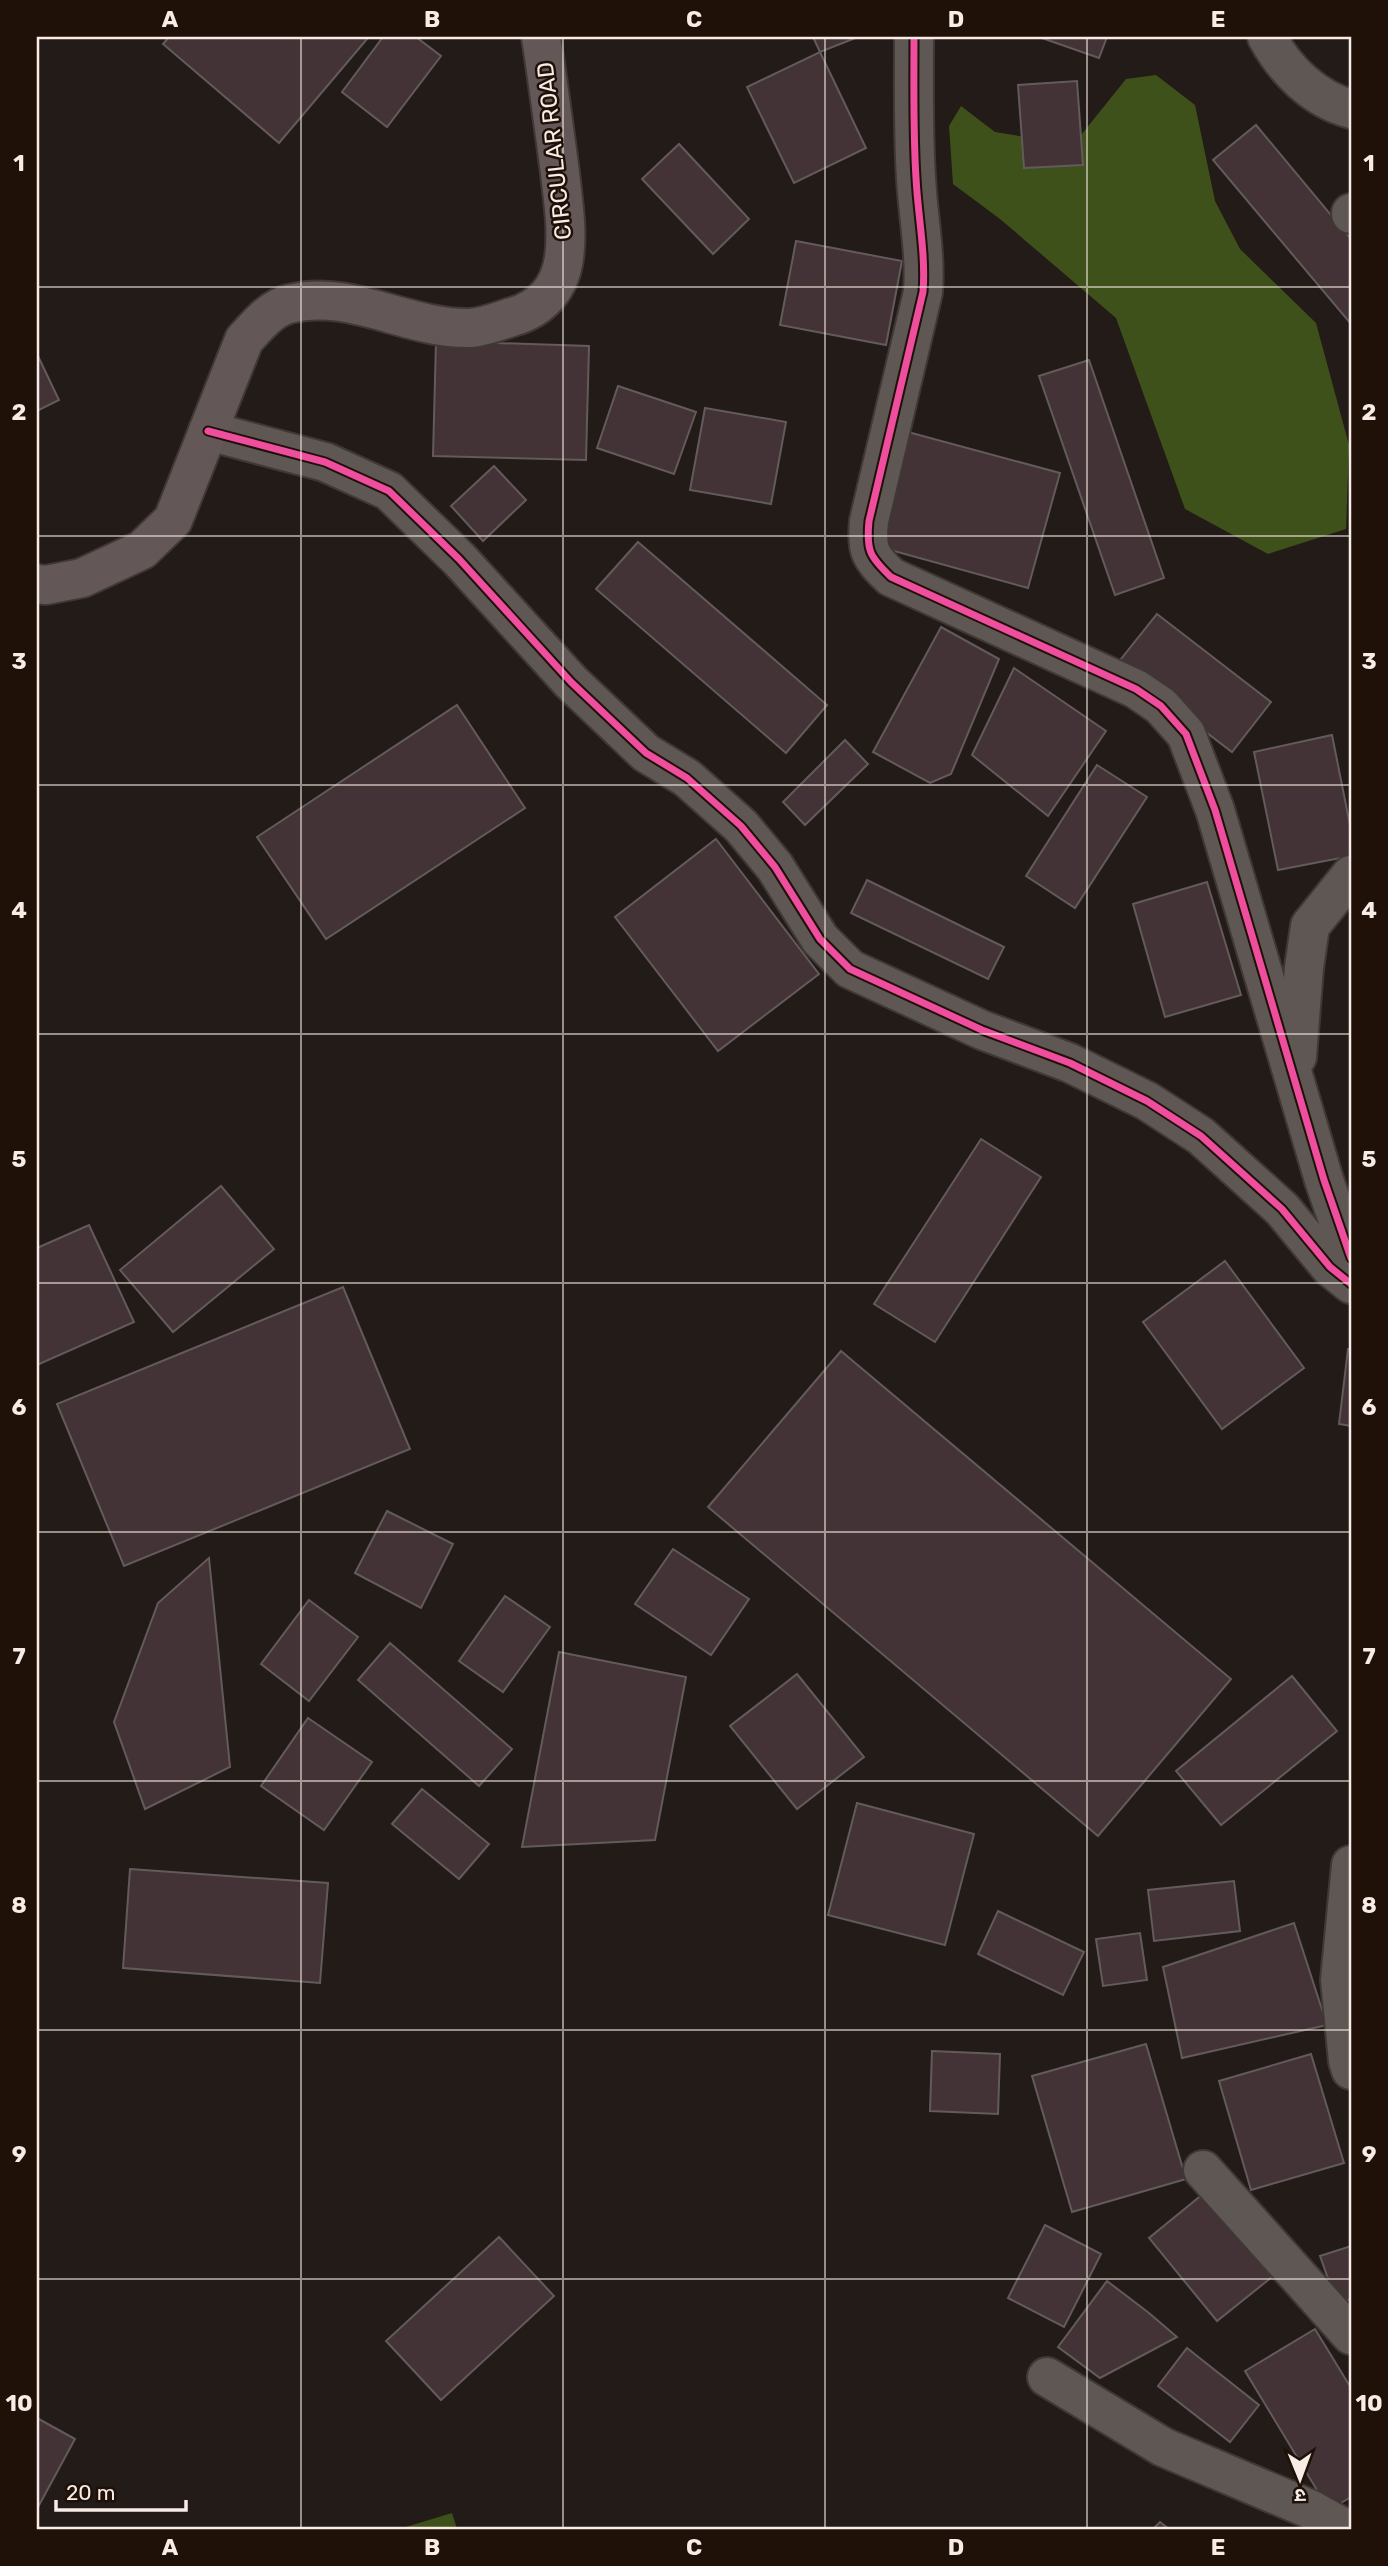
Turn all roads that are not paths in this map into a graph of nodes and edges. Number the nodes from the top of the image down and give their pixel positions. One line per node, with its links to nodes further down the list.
1 (541, 37): 5 (main road, CIRCULAR ROAD)
2 (914, 37): 8 (street)
3 (1267, 37): 4 (street)
4 (1351, 109)
5 (208, 431): 6 (main road, CIRCULAR ROAD); 10 (street)
6 (37, 584)
7 (1351, 875): 8 (street)
8 (1295, 1080): 9 (street)
9 (1351, 1258)
10 (1351, 1284)
11 (1351, 1865): 12 (street)
12 (1351, 2070)
13 (1203, 2170): 14 (street)
14 (1351, 2335)
15 (1047, 2377): 16 (street)
16 (1346, 2529)

